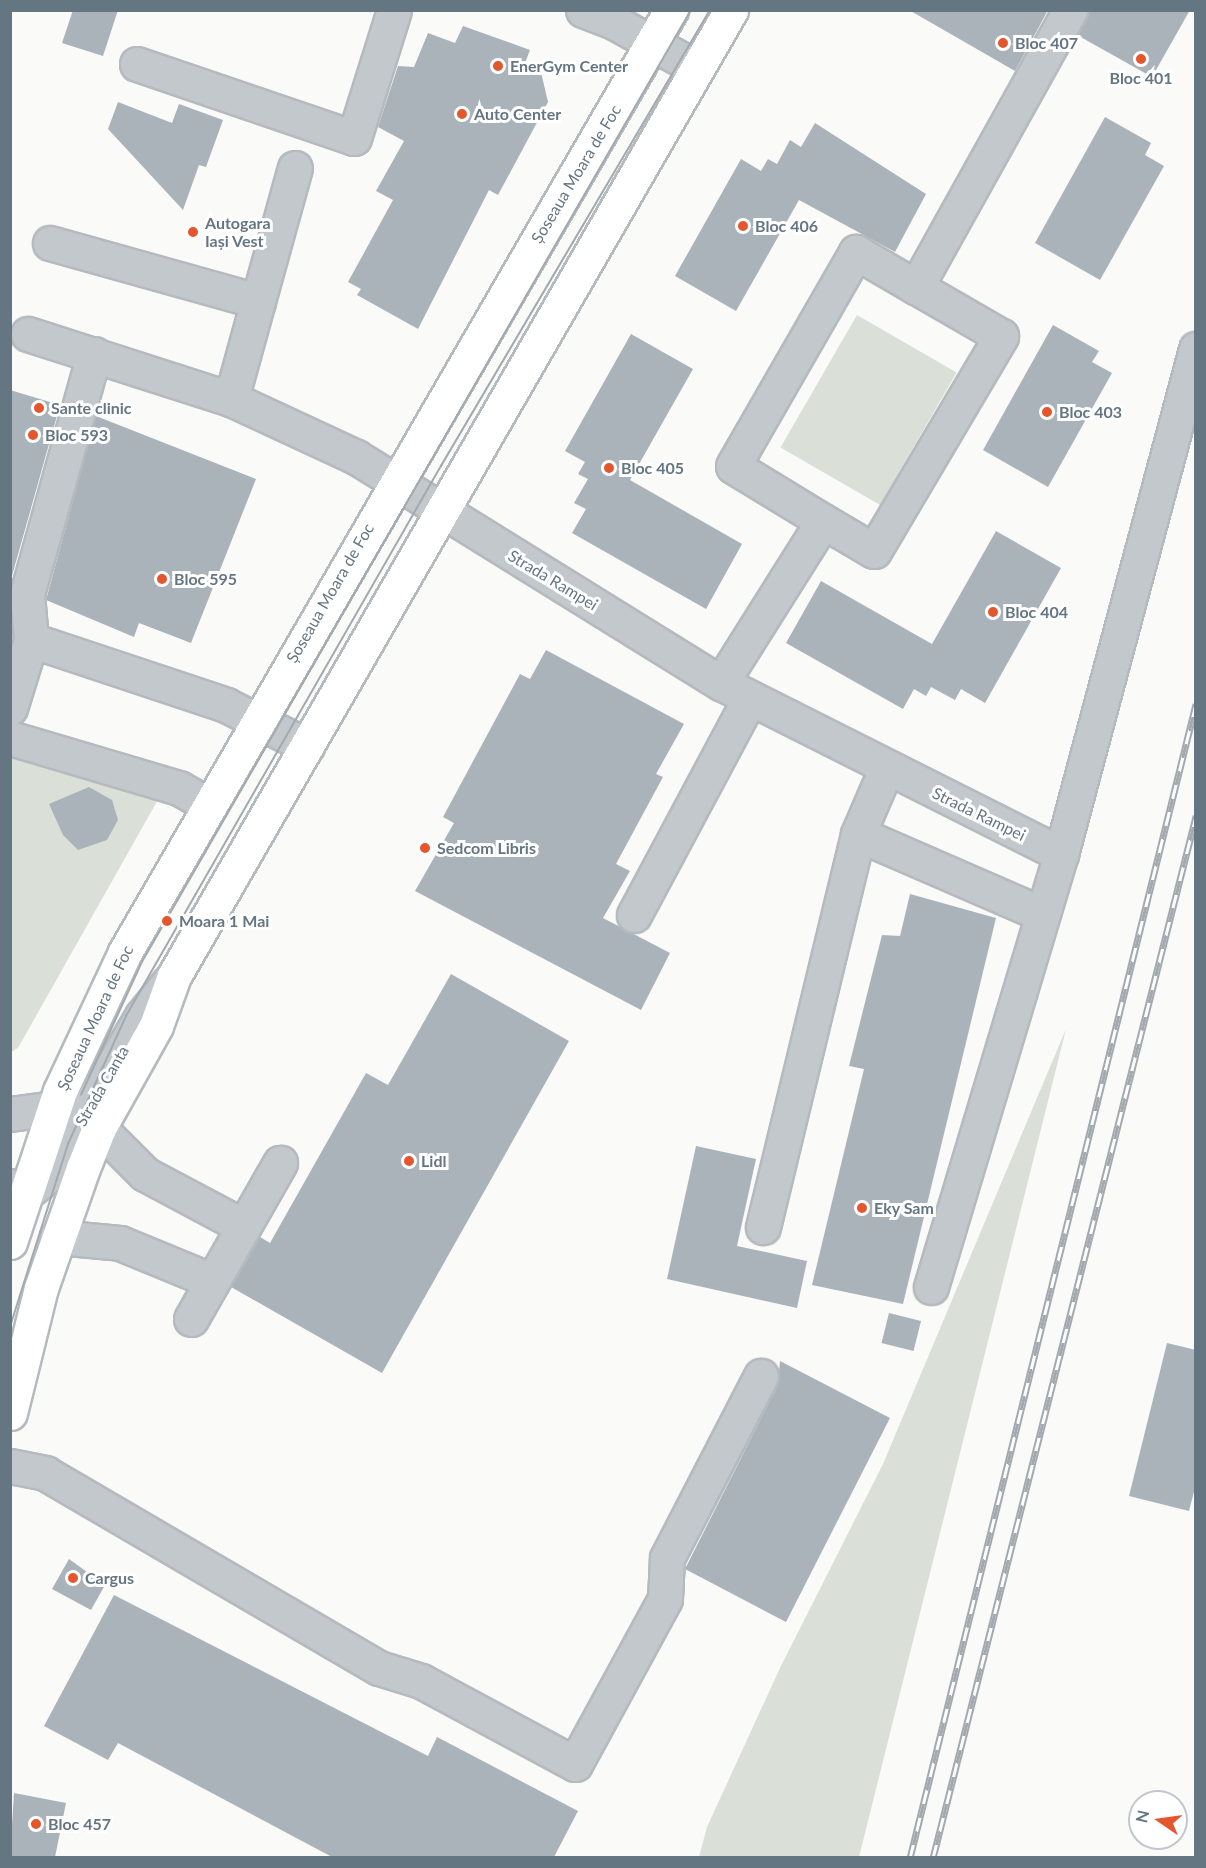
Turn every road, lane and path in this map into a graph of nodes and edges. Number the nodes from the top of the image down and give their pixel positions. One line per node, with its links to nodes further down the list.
1 (394, 10): 7 (street)
2 (583, 10): 6 (street)
3 (671, 10): 6 (main road, Șoseaua Moara de Foc)
4 (731, 10): 8 (main road)
5 (1070, 10): 11 (street)
6 (653, 43): 8 (street); 17 (main road, Șoseaua Moara de Foc)
7 (137, 64)
8 (697, 68): 18 (main road)
9 (295, 168): 12 (street)
10 (50, 243): 12 (street)
11 (916, 287): 19 (street); 19 (street)
12 (258, 302): 16 (street)
13 (28, 334): 15 (street, Strada Rampei)
14 (1196, 349): 30 (street)
15 (94, 354): 16 (street, Strada Rampei); 20 (street)
16 (231, 399): 17 (street, Strada Rampei)
17 (395, 480): 18 (street, Strada Rampei); 24 (main road, Șoseaua Moara de Foc)
18 (444, 512): 21 (street, Strada Rampei); 26 (main road)
19 (822, 521): 21 (street)
20 (31, 640): 23 (street); 24 (street)
21 (721, 683): 22 (street, Strada Rampei)
22 (750, 698): 27 (street, Strada Rampei); 32 (street)
23 (10, 708)
24 (258, 721): 26 (street); 28 (main road, Șoseaua Moara de Foc)
25 (10, 738): 28 (street)
26 (307, 746): 33 (main road)
27 (886, 769): 29 (street); 30 (street, Strada Rampei)
28 (209, 805): 34 (main road, Șoseaua Moara de Foc)
29 (858, 834): 31 (street); 40 (street)
30 (1061, 854): 31 (street)
31 (1042, 914): 44 (street)
32 (634, 915)
33 (174, 976): 36 (main road); 38 (street, Strada Canta)
34 (54, 1108): 35 (street, Strada Canta); 38 (main road, Șoseaua Moara de Foc)
35 (10, 1114)
36 (99, 1128): 39 (street); 41 (main road)
37 (280, 1163): 39 (street)
38 (18, 1190): 42 (main road)
39 (243, 1226): 43 (street)
40 (763, 1227)
41 (57, 1237): 43 (street); 47 (main road)
42 (10, 1242)
43 (212, 1281): 45 (street)
44 (931, 1287)
45 (191, 1319)
46 (761, 1376): 48 (street)
47 (10, 1413)
48 (10, 1466)

